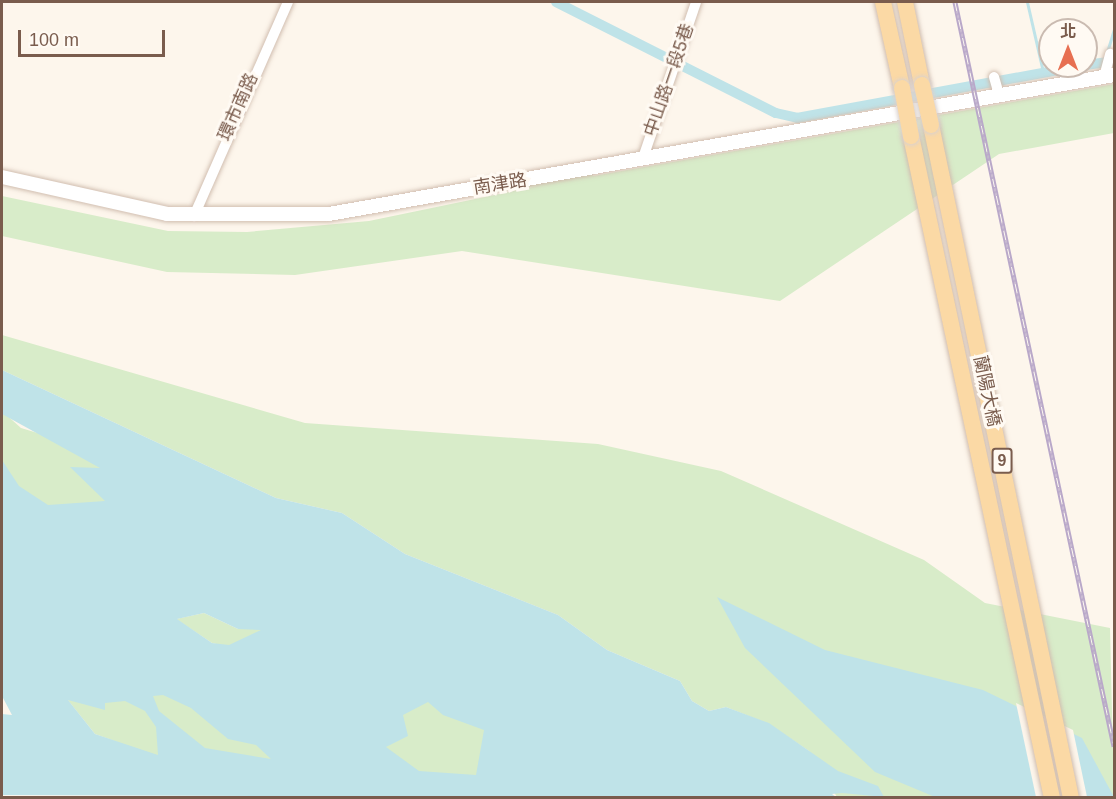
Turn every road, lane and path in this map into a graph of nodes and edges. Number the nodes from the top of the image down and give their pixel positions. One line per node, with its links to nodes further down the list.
1 (288, 2): 9 (street, 環市南路)
2 (696, 2): 7 (street, 中山路一段5巷)
3 (883, 2): 10 (main road, 蘭陽大橋 / 9, bridge)
4 (905, 2): 11 (main road, 蘭陽大橋 / 9, bridge)
5 (1110, 54): 6 (street)
6 (1108, 73): 7 (street, 南津路)
7 (643, 158): 9 (street, 南津路)
8 (2, 175): 9 (street, 南津路)
9 (194, 216)
10 (1052, 798)
11 (1071, 798)

